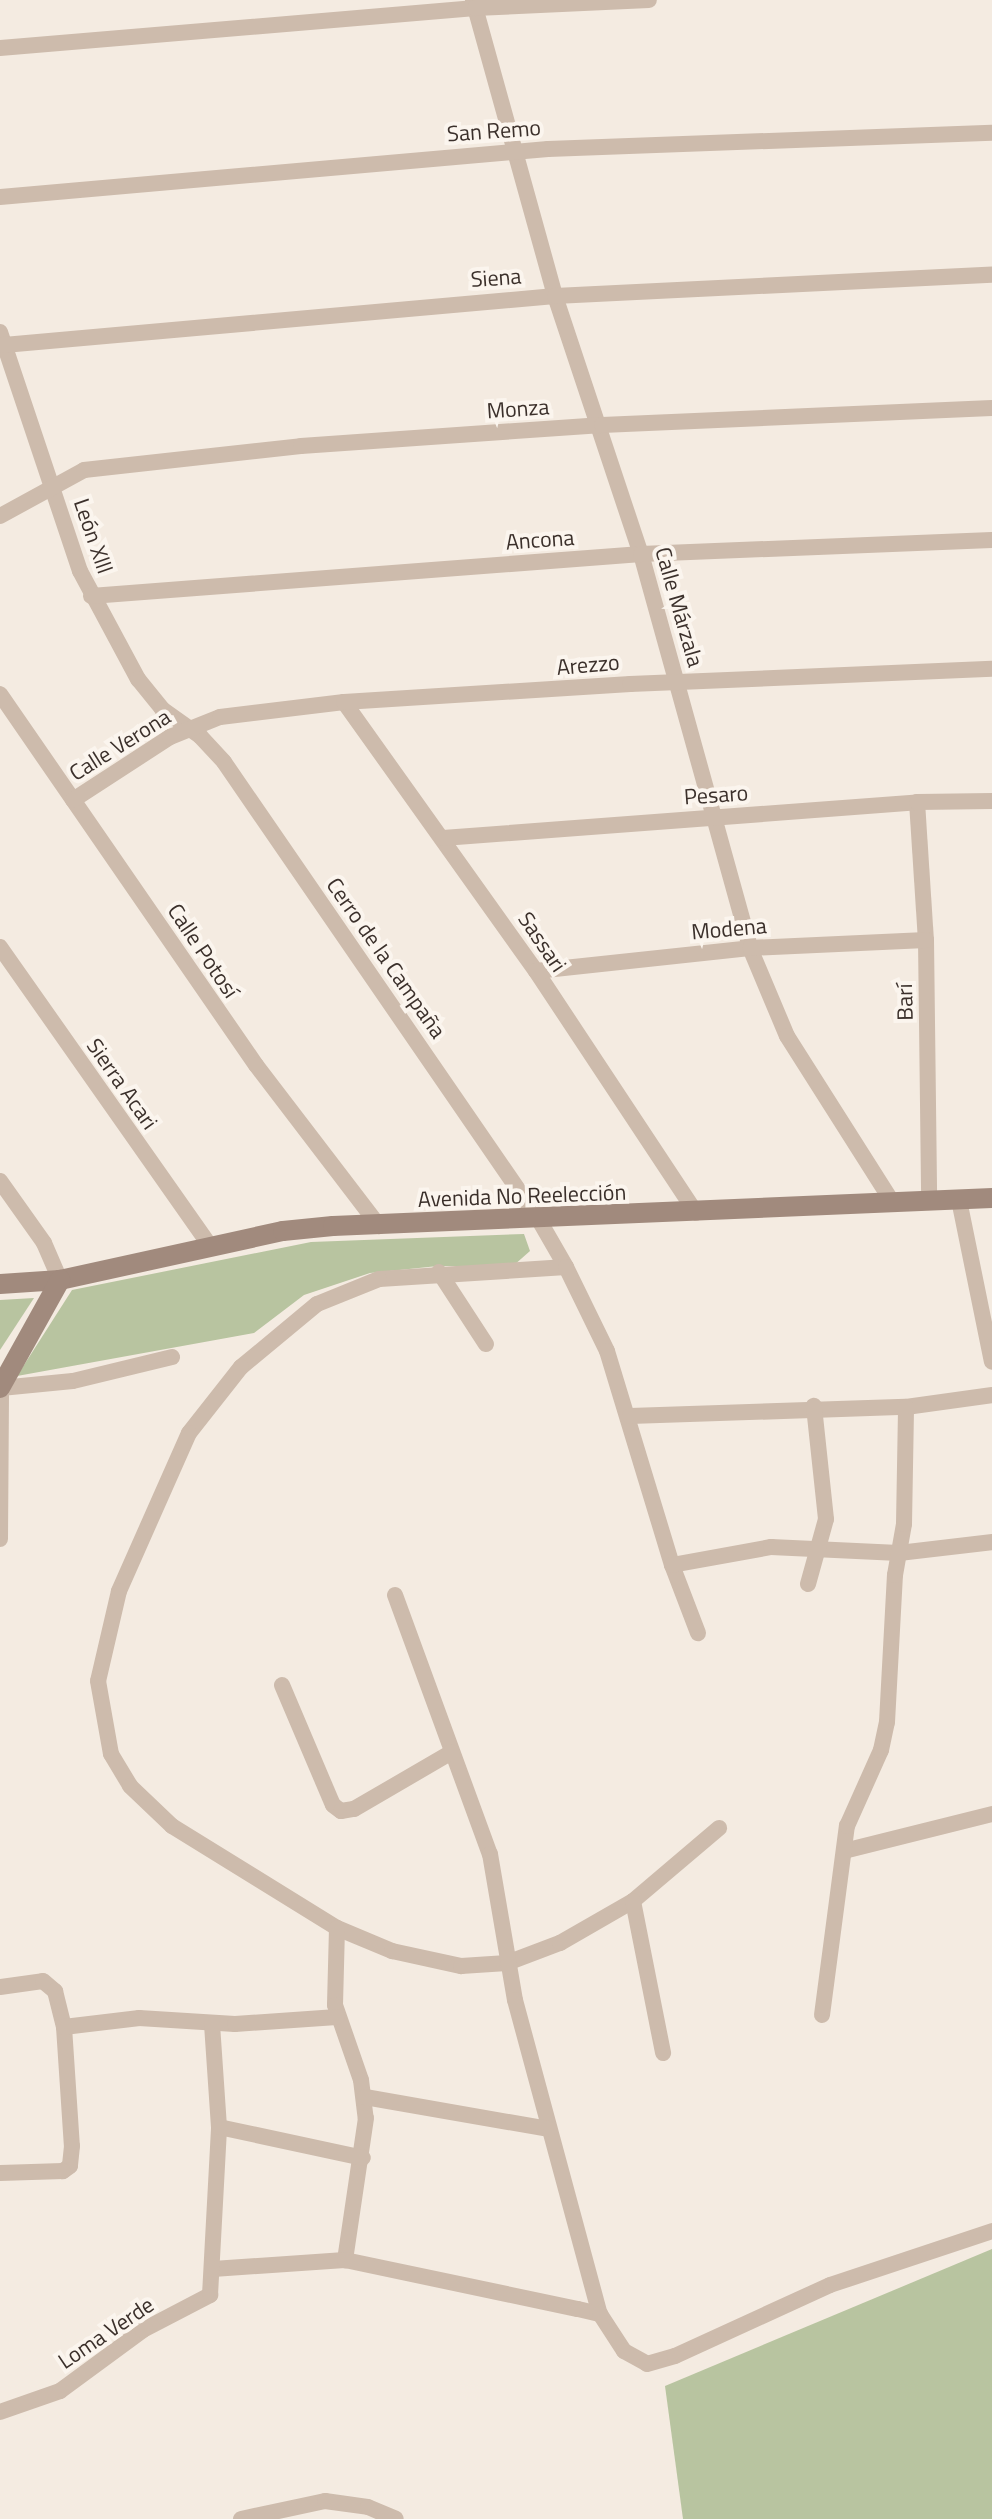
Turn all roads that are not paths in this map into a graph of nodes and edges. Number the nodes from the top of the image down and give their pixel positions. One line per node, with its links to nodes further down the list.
1 (649, 0): 2 (street)
2 (474, 4): 3 (street); 5 (street, Calle Márzala)
3 (0, 48)
4 (992, 133): 5 (street, San Remo)
5 (517, 151): 6 (street, San Remo); 8 (street, Calle Márzala)
6 (0, 197)
7 (992, 275): 8 (street, Siena)
8 (555, 296): 9 (street, Siena); 11 (street, Calle Márzala)
9 (2, 338): 12 (street, León Xlll)
10 (992, 408): 11 (street, Monza)
11 (602, 425): 12 (street, Monza); 15 (street, Calle Márzala)
12 (54, 488): 13 (street, Monza); 16 (street, León Xlll)
13 (0, 516)
14 (992, 540): 15 (street, Ancona)
15 (641, 554): 16 (street, Ancona); 18 (street, Calle Márzala)
16 (91, 596): 21 (street, León Xlll)
17 (992, 669): 18 (street, Arezzo)
18 (679, 683): 20 (street, Arezzo); 25 (street, Calle Márzala)
19 (0, 694): 22 (street, Calle Potosí)
20 (344, 702): 21 (street, Arezzo); 26 (street, Sassari)
21 (189, 728): 22 (street, Calle Verona); 37 (street, Cerro de la Campaña)
22 (73, 800): 38 (street, Calle Potosí)
23 (992, 801): 24 (street, Pesaro)
24 (917, 802): 25 (street, Pesaro); 27 (street, Barí)
25 (716, 816): 26 (street, Pesaro); 29 (street, Calle Márzala)
26 (443, 838): 30 (street, Sassari)
27 (926, 940): 29 (street, Modena); 34 (street, Barí)
28 (0, 947): 39 (street, Sierra Acari)
29 (750, 948): 30 (street, Modena); 35 (street, Calle Márzala)
30 (536, 971): 36 (street, Sassari)
31 (0, 1181): 42 (street)
32 (992, 1198): 33 (street, Avenida No Reelección)
33 (959, 1200): 34 (street, Avenida No Reelección); 46 (street)
34 (929, 1201): 35 (street, Avenida No Reelección)
35 (893, 1203): 36 (street, Avenida No Reelección)
36 (696, 1213): 37 (street, Avenida No Reelección)
37 (539, 1220): 38 (street, Avenida No Reelección); 40 (street, Cerro de la Campaña)
38 (379, 1226): 39 (street, Avenida No Reelección)
39 (210, 1246): 42 (street, Avenida No Reelección)
40 (566, 1267): 41 (street); 51 (street, Cerro de la Campaña)
41 (439, 1272): 44 (street); 66 (street)
42 (60, 1280): 43 (street, Avenida No Reelección); 47 (street)
43 (0, 1284)
44 (486, 1344)
45 (172, 1357): 47 (street)
46 (992, 1362)
47 (1, 1388): 52 (street)
48 (992, 1395): 50 (street)
49 (814, 1406): 50 (street); 51 (street); 54 (street)
50 (906, 1407): 55 (street)
51 (630, 1416): 56 (street, Cerro de la Campaña)
52 (0, 1539)
53 (992, 1542): 55 (street)
54 (819, 1547): 55 (street); 56 (street); 57 (street)
55 (899, 1553): 64 (street)
56 (672, 1565): 59 (street, Cerro de la Campaña)
57 (808, 1584)
58 (395, 1595): 61 (street)
59 (698, 1633)
60 (282, 1685): 61 (street)
61 (452, 1752): 67 (street)
62 (992, 1814): 64 (street)
63 (719, 1828): 65 (street)
64 (844, 1851): 69 (street)
65 (633, 1901): 67 (street); 73 (street)
66 (337, 1928): 67 (street); 70 (street)
67 (507, 1963): 76 (street)
68 (0, 1987): 72 (street)
69 (822, 2015)
70 (337, 2017): 71 (street); 74 (street)
71 (212, 2024): 72 (street); 75 (street)
72 (64, 2027): 78 (street)
73 (663, 2053)
74 (365, 2097): 76 (street); 77 (street)
75 (219, 2127): 77 (street); 81 (street)
76 (548, 2129): 82 (street)
77 (363, 2158): 80 (street)
78 (0, 2173)
79 (992, 2231): 82 (street)
80 (345, 2260): 81 (street); 82 (street)
81 (213, 2269): 83 (street, Loma Verde)
82 (600, 2314)
83 (0, 2412)
84 (369, 2513): 85 (street); 86 (street)
85 (241, 2519)
86 (396, 2519)

